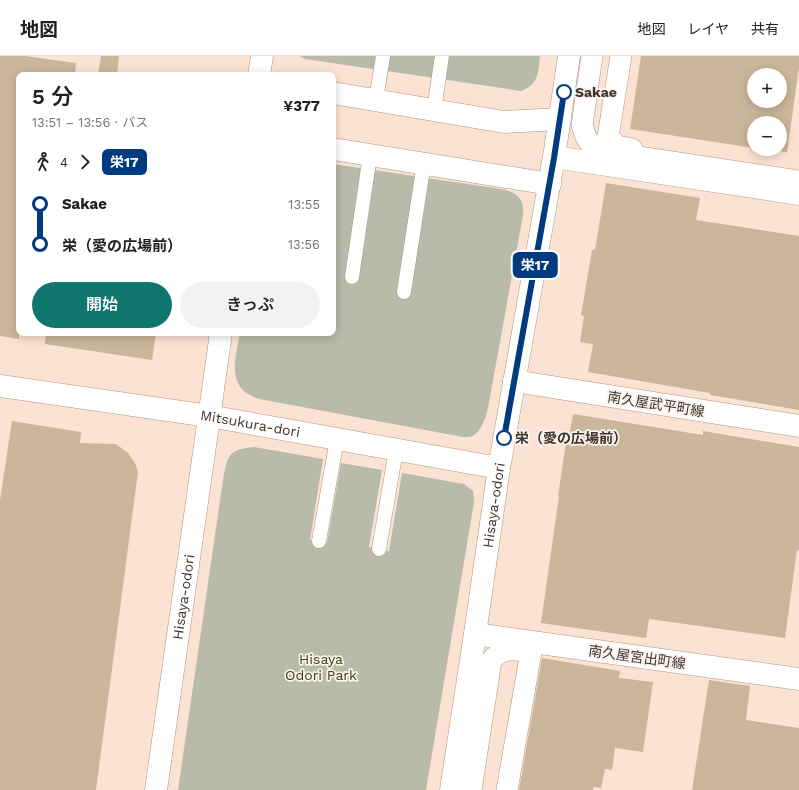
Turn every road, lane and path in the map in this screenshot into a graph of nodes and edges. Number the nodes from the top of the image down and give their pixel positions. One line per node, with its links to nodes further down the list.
1 (383, 56): 7 (lane)
2 (442, 56): 8 (lane)
3 (569, 56): 9 (street, Hisaya-odori)
4 (592, 56): 15 (street)
5 (621, 56): 14 (street)
6 (336, 93): 7 (street)
7 (376, 100): 8 (street)
8 (434, 110): 9 (street)
9 (560, 119): 12 (street, Hisaya-odori)
10 (336, 149): 11 (street)
11 (370, 155): 13 (street); 18 (lane)
12 (554, 158): 16 (street, Hisaya-odori); 17 (street)
13 (424, 163): 16 (street); 19 (lane)
14 (799, 174)
15 (799, 181)
16 (550, 184): 21 (street, Hisaya-odori)
17 (799, 194)
18 (352, 277)
19 (404, 292)
20 (221, 336): 23 (street, Hisaya-odori)
21 (514, 381): 24 (street, 南久屋武平町線); 27 (street, Hisaya-odori)
22 (0, 386): 23 (street, Mitsukura-dori)
23 (209, 416): 25 (street, Mitsukura-dori); 32 (street, Hisaya-odori)
24 (799, 426)
25 (337, 439): 26 (street, Mitsukura-dori); 28 (lane)
26 (396, 450): 27 (street, Mitsukura-dori); 29 (lane)
27 (499, 468): 30 (street, Hisaya-odori)
28 (319, 541)
29 (379, 550)
30 (475, 634): 31 (street, 南久屋宮出町線); 33 (street, Hisaya-odori)
31 (799, 679)
32 (156, 790)
33 (451, 790)
34 (471, 790): 35 (street)
35 (508, 790)

